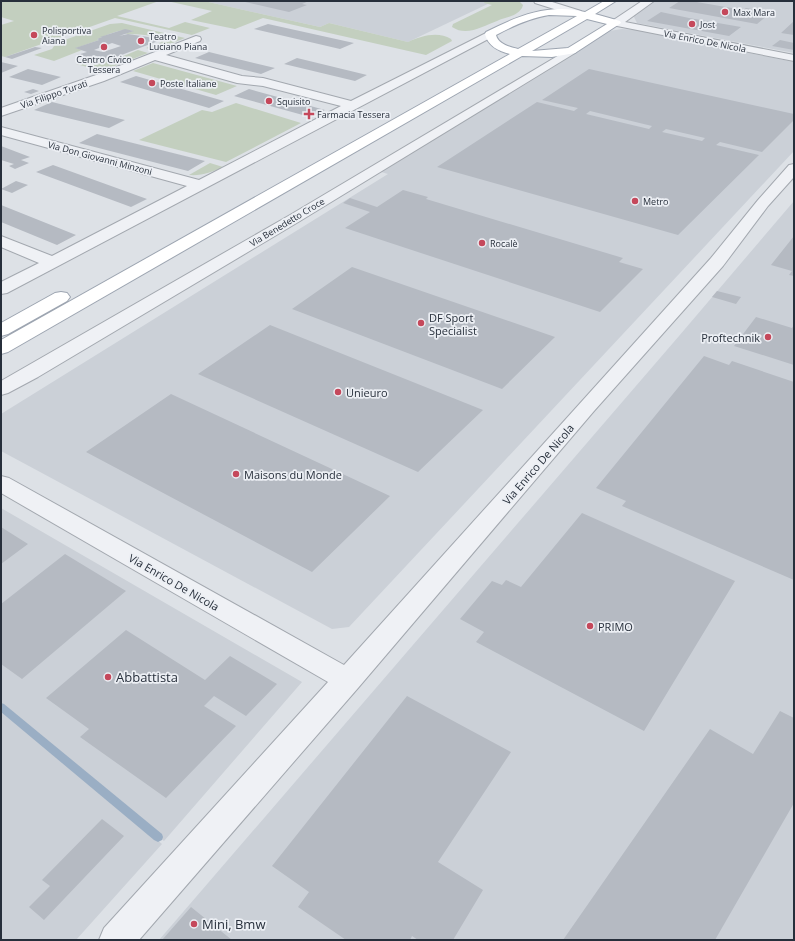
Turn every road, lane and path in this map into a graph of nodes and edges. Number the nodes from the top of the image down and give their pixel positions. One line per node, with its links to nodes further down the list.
1 (561, 1): 5 (street)
2 (596, 1): 7 (main road)
3 (611, 1): 7 (main road)
4 (649, 1): 8 (street, Via Benedetto Croce)
5 (544, 3): 6 (street); 7 (street)
6 (527, 12): 7 (main road); 12 (main road)
7 (582, 14): 9 (main road); 14 (main road)
8 (627, 15): 9 (street, Via Benedetto Croce); 10 (street)
9 (616, 23): 10 (street, Via Enrico De Nicola); 11 (main road, Via Benedetto Croce)
10 (644, 29): 11 (street); 17 (street, Via Enrico De Nicola)
11 (599, 33): 15 (main road, Via Benedetto Croce)
12 (490, 34): 14 (main road, Via Benedetto Croce); 18 (street)
13 (196, 39): 16 (street, Via Filippo Turati)
14 (516, 51): 15 (main road, Via Benedetto Croce); 26 (main road); 31 (main road)
15 (571, 51): 32 (street, Via Benedetto Croce)
16 (155, 56): 18 (street); 19 (street, Via Filippo Turati)
17 (794, 58)
18 (354, 106): 23 (street)
19 (1, 112)
20 (1, 131): 23 (street, Via Don Giovanni Minzoni)
21 (794, 168): 25 (street, Via Enrico De Nicola)
22 (794, 184): 25 (street, Via Enrico De Nicola)
23 (200, 185): 27 (street)
24 (1, 241): 27 (street)
25 (729, 248): 34 (street, Via Enrico De Nicola)
26 (138, 254)
27 (52, 262): 28 (street)
28 (1, 289)
29 (75, 289): 30 (main road)
30 (1, 330)
31 (1, 348)
32 (1, 389)
33 (1, 483): 34 (street, Via Enrico De Nicola)
34 (348, 680): 35 (street, Via Enrico De Nicola)
35 (116, 940)

